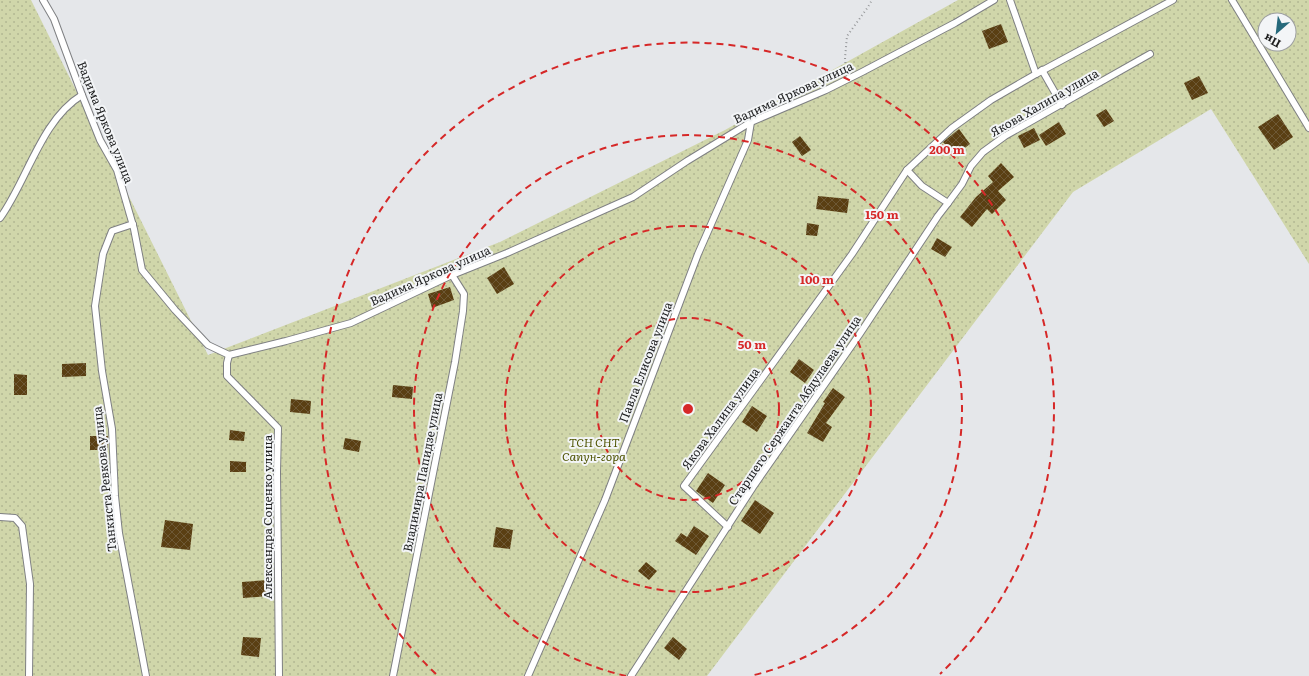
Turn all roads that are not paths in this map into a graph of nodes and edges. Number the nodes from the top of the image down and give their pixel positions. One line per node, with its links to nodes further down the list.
1 (43, 0): 9 (lane, Вадима Яркова улица)
2 (994, 0): 11 (lane, Вадима Яркова улица)
3 (1010, 0): 8 (lane)
4 (1173, 0): 7 (lane, Якова Халипа улица)
5 (1232, 0): 12 (lane)
6 (1150, 54): 10 (lane, Якова Халипа улица)
7 (1042, 70): 8 (lane, Якова Халипа улица); 10 (lane)
8 (1036, 74): 13 (lane, Якова Халипа улица)
9 (82, 95): 15 (lane); 16 (lane, Вадима Яркова улица)
10 (1062, 105): 14 (lane, Якова Халипа улица)
11 (750, 122): 17 (lane, Вадима Яркова улица); 25 (lane, Павла Елисова улица)
12 (1309, 128)
13 (908, 170): 14 (lane); 20 (lane, Якова Халипа улица)
14 (948, 203): 20 (lane, Старшего Сержанта Абдулаева улица)
15 (0, 218)
16 (133, 224): 18 (lane, Вадима Яркова улица); 22 (lane, Танкиста Ревкова улица)
17 (452, 275): 18 (lane, Вадима Яркова улица); 24 (lane, Владимира Папидзе улица)
18 (229, 355): 23 (lane, Александра Соценко улица)
19 (0, 517): 21 (lane)
20 (728, 527): 26 (lane, Старшего Сержанта Абдулаева улица)
21 (29, 676)
22 (146, 676)
23 (279, 676)
24 (392, 676)
25 (528, 676)
26 (632, 676)

